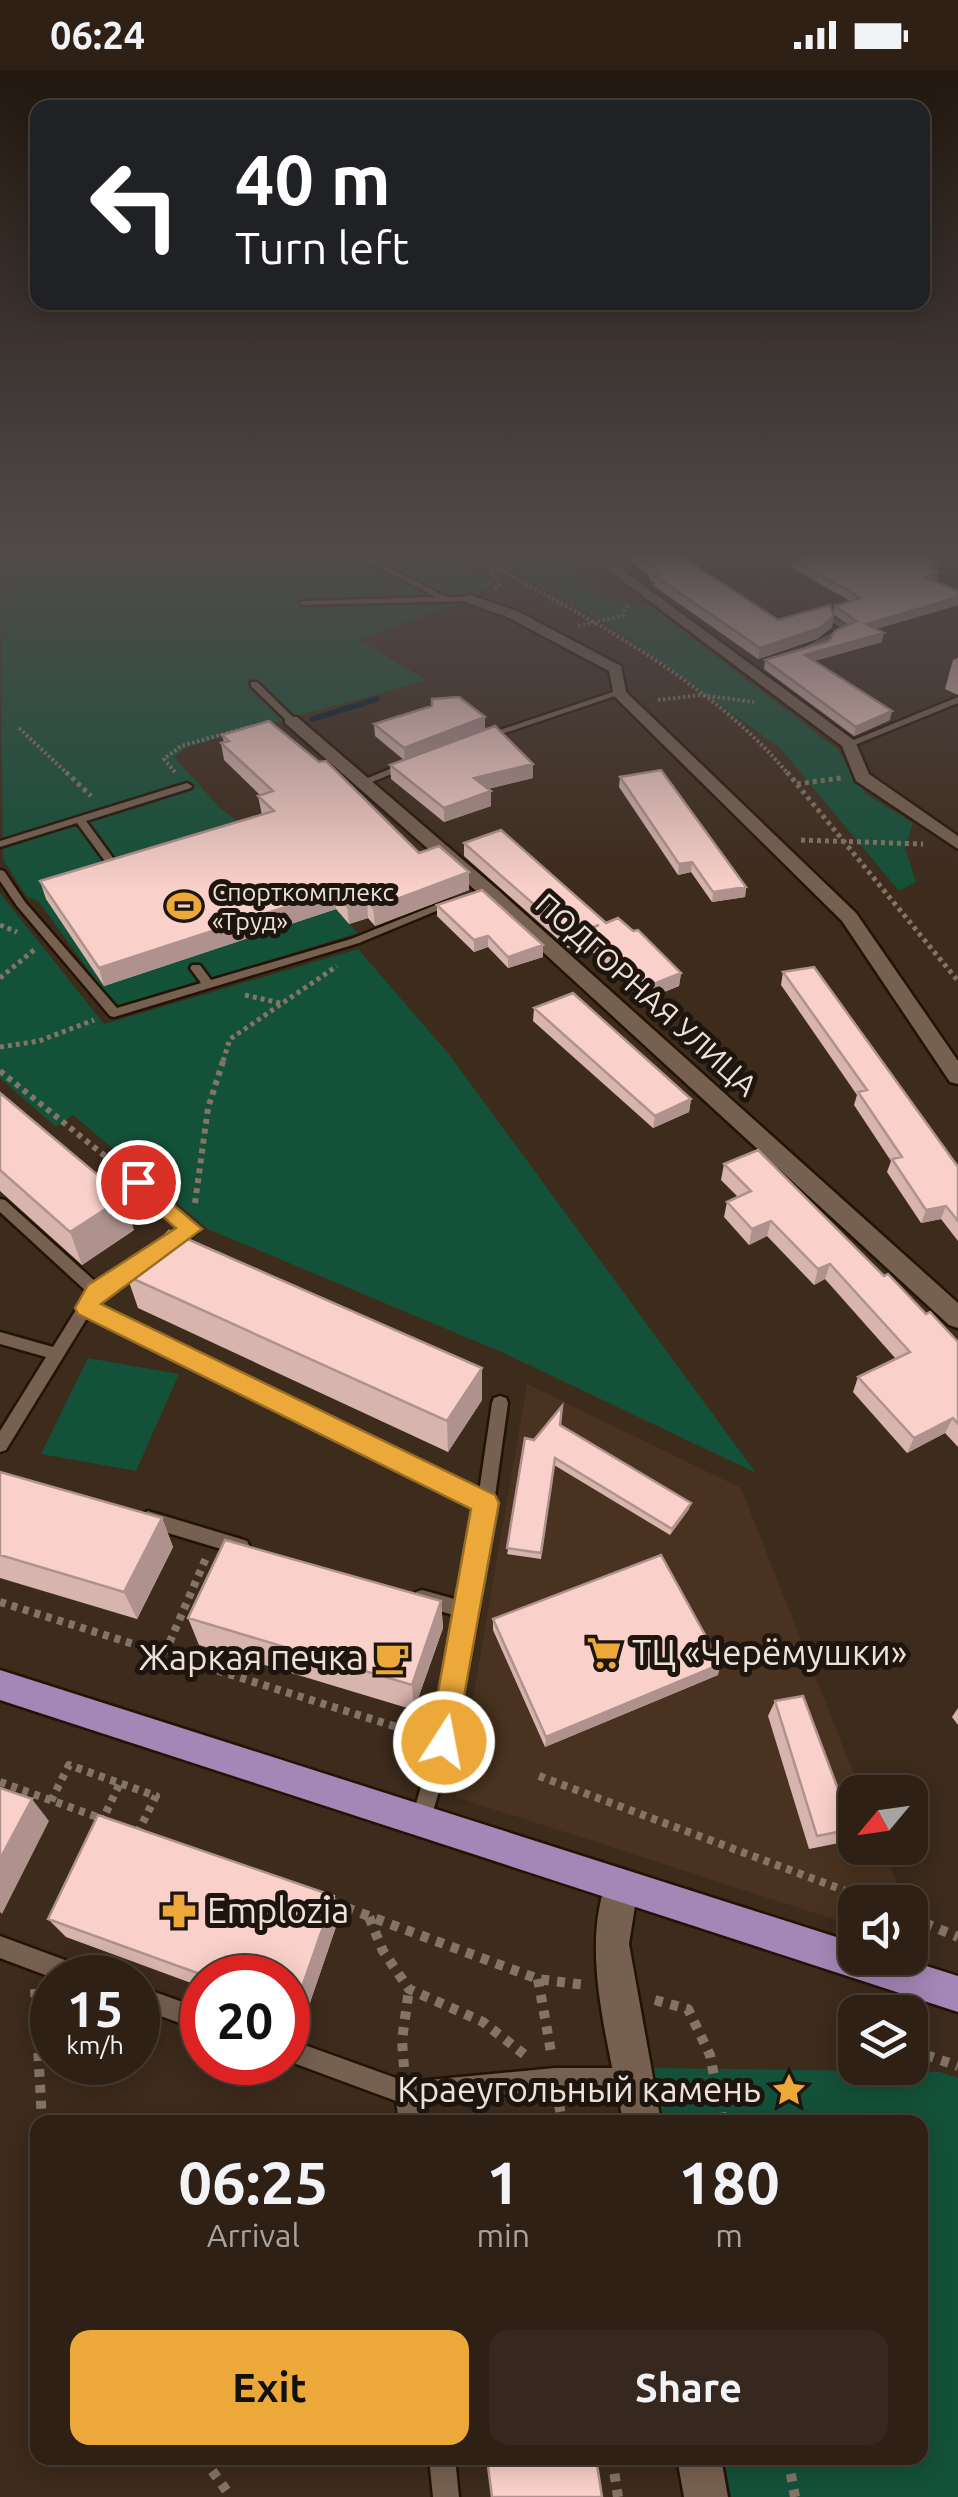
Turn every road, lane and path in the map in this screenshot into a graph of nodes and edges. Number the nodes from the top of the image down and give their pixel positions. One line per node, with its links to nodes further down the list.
1 (607, 664): 5 (street)
2 (656, 664): 6 (path)
3 (751, 664): 8 (street)
4 (254, 684): 9 (lane)
5 (619, 693): 6 (path); 11 (lane); 21 (street)
6 (701, 695): 8 (path); 16 (path)
7 (955, 704): 12 (lane)
8 (809, 715): 12 (street)
9 (289, 718): 15 (street, ПОДГОРНАЯ УЛИЦА); 17 (path)
10 (19, 728): 18 (path)
11 (473, 741)
12 (849, 744): 14 (street)
13 (418, 762): 15 (lane)
14 (862, 776): 16 (path); 20 (street)
15 (363, 782): 27 (street, ПОДГОРНАЯ УЛИЦА)
16 (797, 784): 22 (path)
17 (187, 786): 18 (lane)
18 (114, 808): 19 (lane)
19 (79, 819): 23 (lane); 25 (lane)
20 (940, 834): 22 (path); 24 (street)
21 (767, 837): 22 (path); 35 (street)
22 (842, 838): 32 (path)
23 (0, 844)
24 (958, 844)
25 (111, 862)
26 (0, 873): 28 (lane)
27 (490, 893): 29 (lane); 41 (street, ПОДГОРНАЯ УЛИЦА)
28 (51, 940): 31 (path); 33 (lane)
29 (356, 940): 33 (lane); 38 (path)
30 (196, 968): 33 (lane)
31 (0, 978)
32 (958, 981)
33 (208, 984)
34 (0, 1072): 36 (path)
35 (958, 1078)
36 (138, 1182): 38 (lane)
37 (0, 1204): 39 (lane)
38 (192, 1229): 39 (lane)
39 (96, 1292): 40 (lane)
40 (86, 1308): 43 (lane); 46 (lane)
41 (958, 1318)
42 (0, 1338): 43 (lane)
43 (56, 1354): 45 (lane)
44 (500, 1403): 46 (lane)
45 (0, 1446)
46 (486, 1503): 52 (lane)
47 (124, 1512): 48 (lane)
48 (214, 1539): 49 (lane); 53 (path)
49 (268, 1554)
50 (397, 1591): 52 (lane)
51 (0, 1602): 53 (path)
52 (470, 1611): 55 (lane)
53 (165, 1653): 55 (path)
54 (0, 1685): 59 (main road)
55 (444, 1742): 59 (lane)
56 (539, 1776): 63 (path)
57 (0, 1782): 58 (path)
58 (52, 1801): 60 (path); 60 (path)
59 (420, 1821): 62 (main road)
60 (138, 1832): 61 (path)
61 (156, 1839)
62 (621, 1887): 72 (main road); 78 (street)
63 (838, 1887)
64 (316, 1896): 65 (path)
65 (369, 1916): 70 (path); 71 (path)
66 (928, 1925): 67 (path)
67 (958, 1938)
68 (0, 1947): 69 (lane)
69 (30, 1958)
70 (538, 1979)
71 (409, 1989): 77 (path); 79 (path)
72 (958, 1994)
73 (688, 2010): 82 (path)
74 (928, 2056): 76 (path)
75 (310, 2058): 79 (lane)
76 (958, 2066)
77 (555, 2078): 78 (lane); 79 (lane)
78 (635, 2079): 81 (street)
79 (407, 2093): 80 (lane)
80 (409, 2115)
81 (641, 2115)
82 (722, 2115)
83 (208, 2465): 88 (path)
84 (443, 2465): 89 (lane)
85 (613, 2465): 90 (path)
86 (700, 2465): 91 (street)
87 (789, 2465): 92 (path)
88 (230, 2497)
89 (446, 2497)
90 (618, 2497)
91 (706, 2497)
92 (795, 2497)

